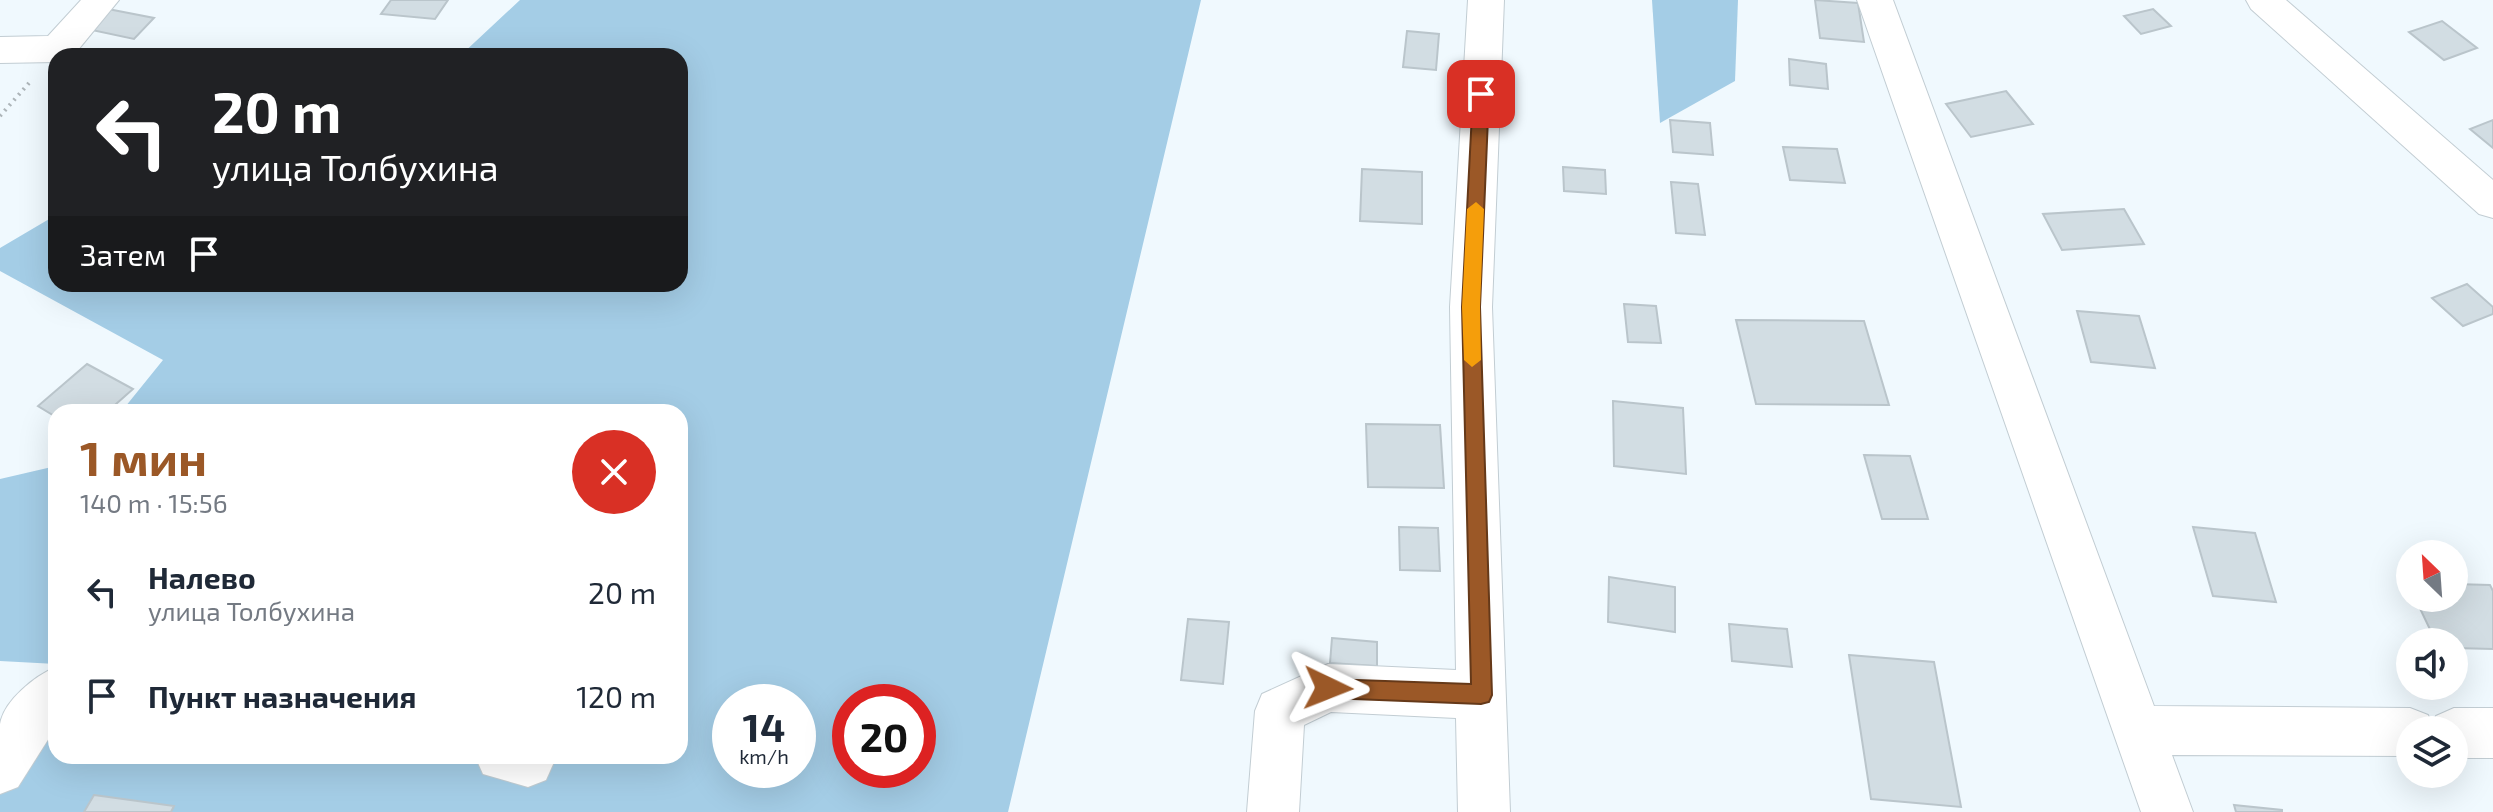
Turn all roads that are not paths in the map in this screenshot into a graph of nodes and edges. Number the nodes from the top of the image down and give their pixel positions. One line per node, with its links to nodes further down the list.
1 (101, 0): 5 (street)
2 (1875, 0): 11 (street)
3 (2264, 0): 8 (street)
4 (1478, 1): 9 (street)
5 (59, 48)
6 (48, 49): 7 (street)
7 (0, 50)
8 (2493, 203)
9 (1481, 695): 16 (street); 17 (street)
10 (48, 700): 15 (street)
11 (2140, 730): 12 (street); 18 (street)
12 (2396, 732)
13 (2468, 733): 14 (street)
14 (2493, 733)
15 (0, 769)
16 (1273, 812)
17 (1484, 812)
18 (2167, 812)

